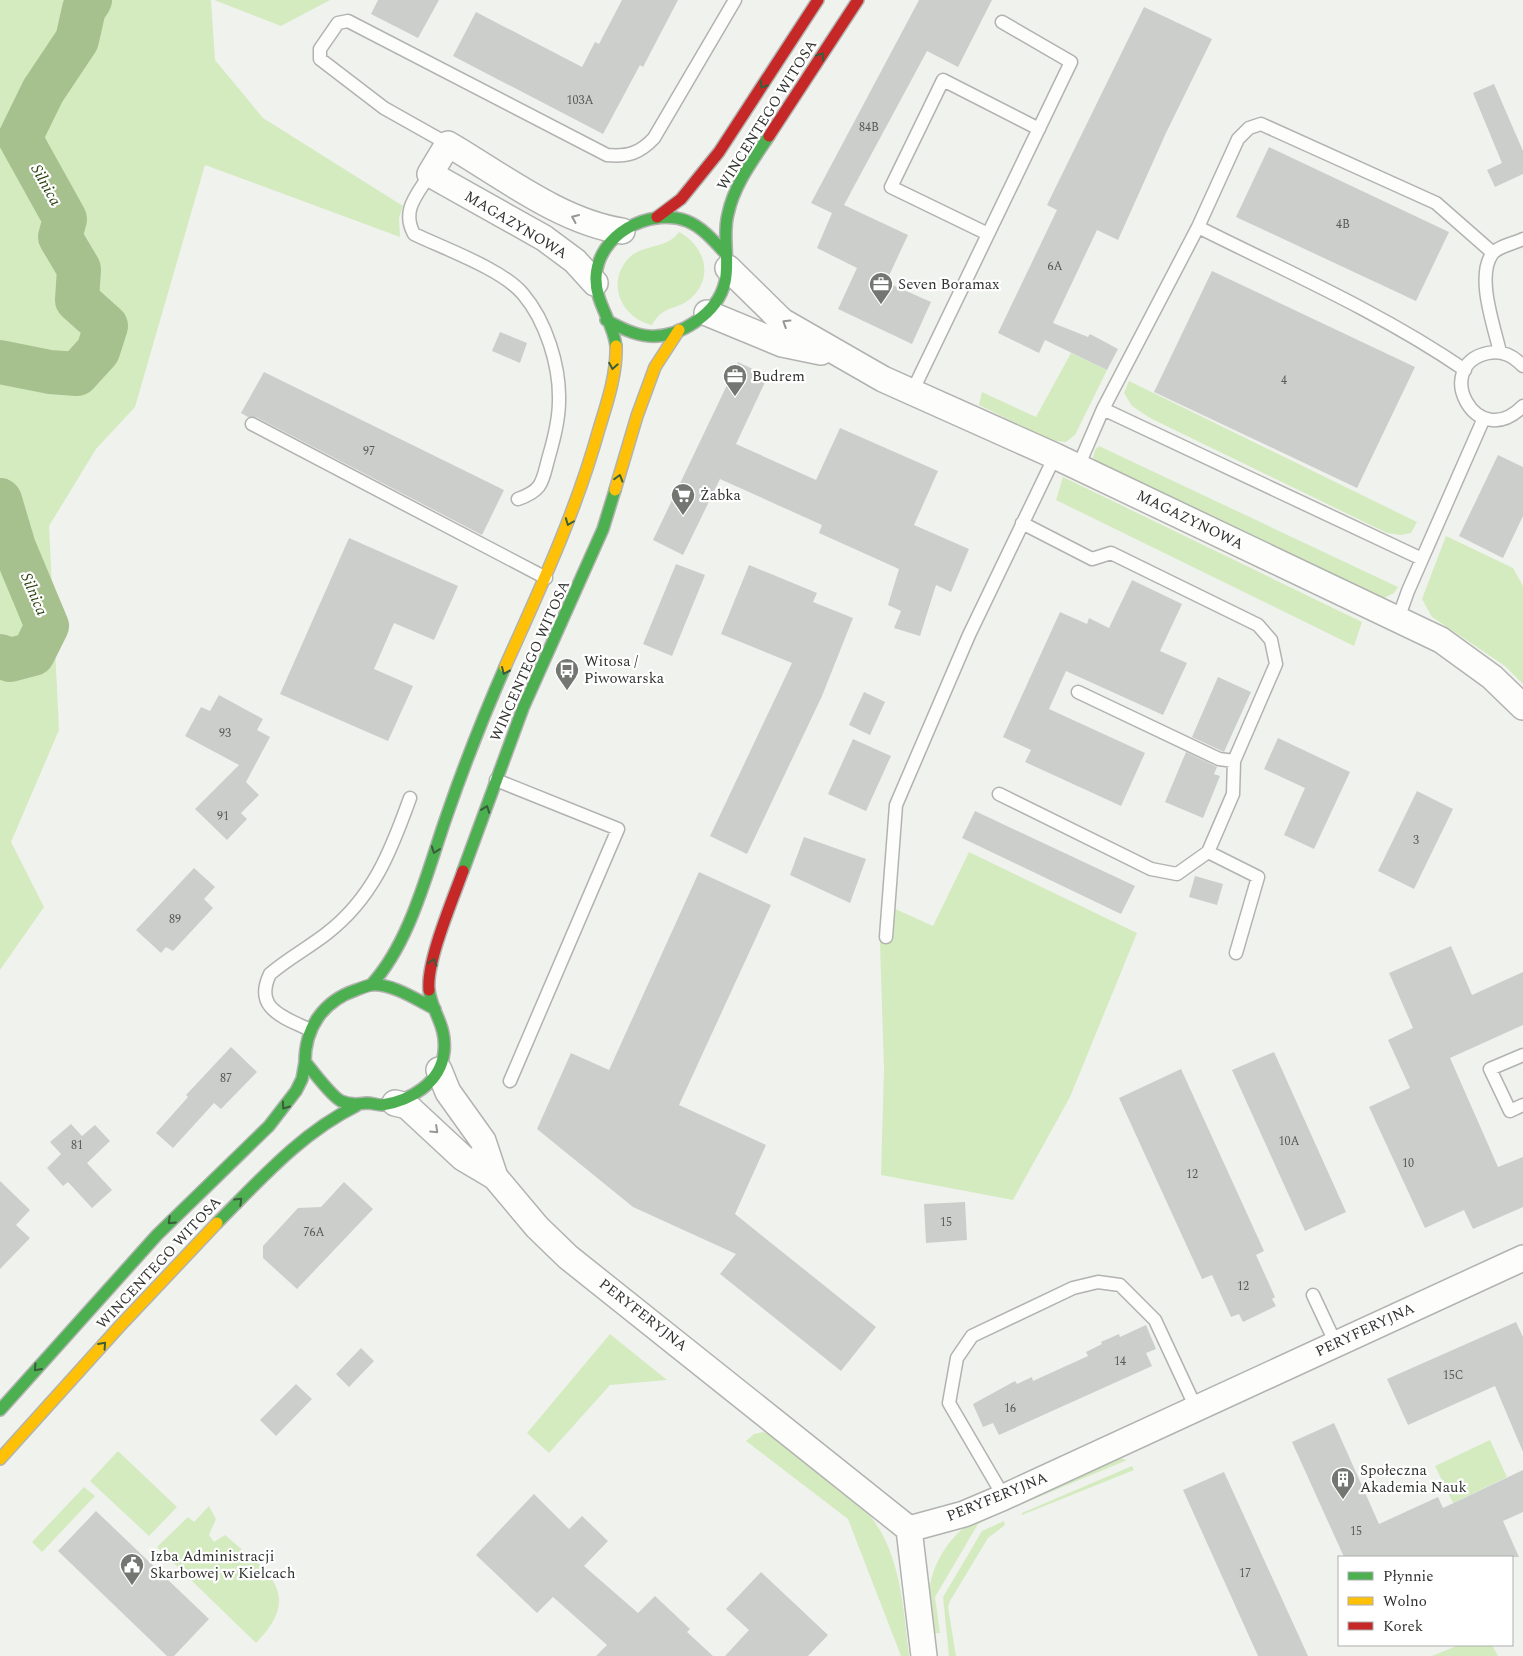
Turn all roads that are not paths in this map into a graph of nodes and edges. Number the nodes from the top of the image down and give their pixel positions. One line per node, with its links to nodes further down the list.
1 (735, 0): 6 (lane)
2 (818, 0): 8 (main road, WINCENTEGO WITOSA, one-way to 8)
3 (858, 0): 14 (main road, WINCENTEGO WITOSA, one-way to 3)
4 (1002, 22): 5 (lane)
5 (1039, 128): 11 (lane); 11 (lane)
6 (448, 144): 7 (street); 10 (street, one-way to 6)
7 (430, 174): 15 (street, MAGAZYNOWA); 30 (lane)
8 (657, 217): 10 (main road); 14 (main road)
9 (1198, 227): 13 (lane); 22 (lane); 25 (lane)
10 (622, 231): 15 (main road)
11 (988, 234): 23 (lane)
12 (1523, 239): 13 (lane)
13 (1493, 253): 19 (lane)
14 (727, 260): 16 (main road); 20 (street, MAGAZYNOWA, one-way to 14)
15 (595, 283): 17 (main road)
16 (707, 313): 18 (main road); 20 (street, MAGAZYNOWA)
17 (606, 320): 18 (main road); 33 (main road, WINCENTEGO WITOSA, one-way to 33)
18 (679, 330): 38 (main road, WINCENTEGO WITOSA, one-way to 18)
19 (1500, 352): 21 (lane); 22 (lane)
20 (843, 356): 23 (street, MAGAZYNOWA)
21 (1523, 366)
22 (1465, 370): 26 (lane)
23 (912, 392): 28 (street, MAGAZYNOWA)
24 (1523, 406): 26 (lane)
25 (1103, 409): 29 (lane); 32 (lane)
26 (1484, 418): 32 (lane)
27 (252, 424): 33 (lane)
28 (1055, 456): 29 (street, MAGAZYNOWA); 31 (lane)
29 (1078, 467): 34 (street, MAGAZYNOWA)
30 (518, 499)
31 (1022, 524): 37 (lane); 42 (lane)
32 (1422, 559): 34 (lane)
33 (546, 578): 44 (main road, WINCENTEGO WITOSA, one-way to 44)
34 (1398, 620): 36 (street, MAGAZYNOWA)
35 (1078, 692): 37 (lane)
36 (1523, 707)
37 (1234, 761): 41 (lane)
38 (496, 780): 45 (main road, WINCENTEGO WITOSA, one-way to 38); 50 (lane)
39 (999, 794): 41 (lane)
40 (410, 798): 46 (lane)
41 (1208, 852): 43 (lane)
42 (886, 936)
43 (1236, 953)
44 (371, 986): 45 (main road); 46 (main road)
45 (435, 1009): 49 (main road)
46 (310, 1030): 48 (main road)
47 (1523, 1055): 52 (lane)
48 (306, 1062): 53 (main road); 59 (main road, WINCENTEGO WITOSA, one-way to 59)
49 (439, 1070): 51 (main road); 54 (street, PERYFERYJNA)
50 (510, 1081)
51 (395, 1103): 53 (main road); 54 (street, PERYFERYJNA, one-way to 54)
52 (1523, 1105)
53 (356, 1106): 60 (main road, WINCENTEGO WITOSA, one-way to 53)
54 (495, 1177): 62 (street, PERYFERYJNA)
55 (1523, 1258): 57 (street, PERYFERYJNA)
56 (1313, 1295): 57 (lane)
57 (1336, 1344): 58 (street, PERYFERYJNA)
58 (1196, 1408): 61 (street, PERYFERYJNA); 61 (lane)
59 (0, 1410)
60 (0, 1459)
61 (1004, 1497): 62 (street, PERYFERYJNA)
62 (909, 1529): 63 (street)
63 (924, 1656)

